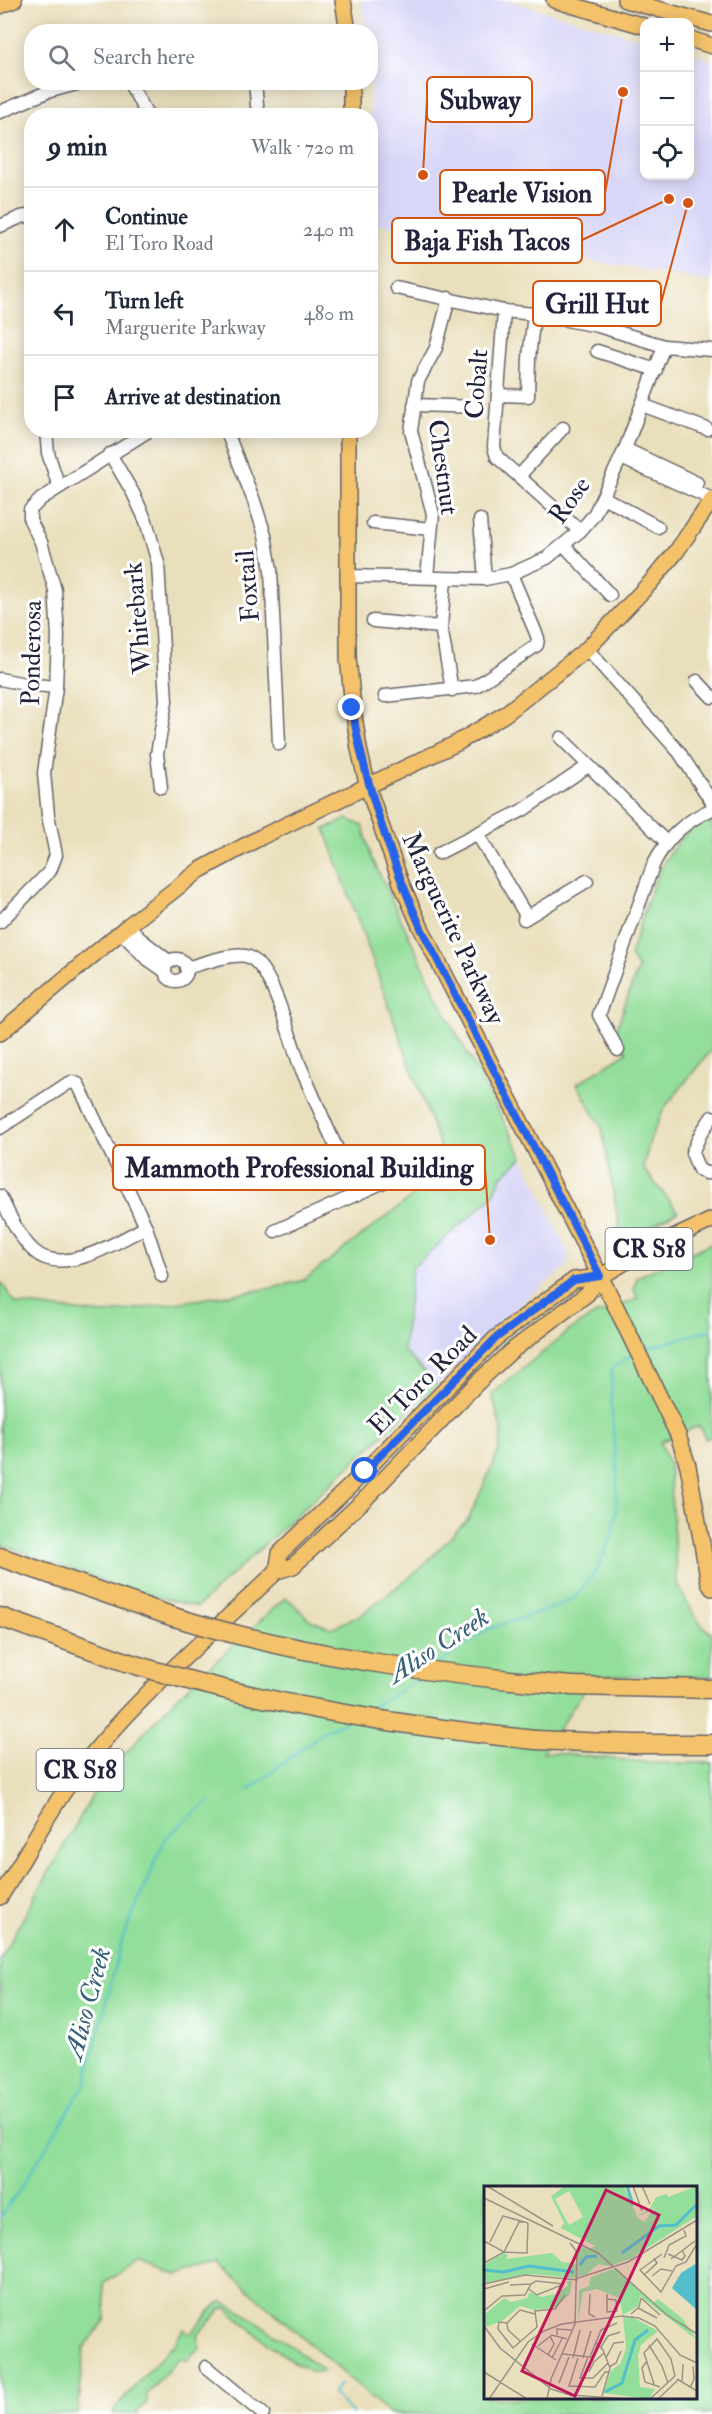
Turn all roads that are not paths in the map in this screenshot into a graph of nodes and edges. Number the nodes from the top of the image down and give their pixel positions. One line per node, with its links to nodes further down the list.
1 (14, 0): 5 (main road)
2 (343, 0): 6 (main road)
3 (554, 0): 8 (main road)
4 (625, 0): 7 (main road)
5 (0, 6)
6 (347, 24)
7 (712, 24)
8 (640, 25)
9 (694, 40): 10 (main road)
10 (712, 46)
11 (54, 90): 18 (street)
12 (133, 90): 15 (street)
13 (256, 90): 16 (street)
14 (351, 90): 17 (main road)
15 (144, 108)
16 (257, 108)
17 (351, 108)
18 (0, 112)
19 (24, 216): 20 (street)
20 (0, 226)
21 (396, 288): 22 (street)
22 (449, 298): 23 (street); 30 (street, Chestnut)
23 (504, 311): 24 (street); 29 (street, Cobalt)
24 (534, 314): 25 (street); 29 (street)
25 (664, 346): 26 (street); 28 (street, Rose)
26 (712, 350)
27 (597, 351): 28 (street)
28 (656, 370): 31 (street, Rose)
29 (498, 395): 41 (street, Cobalt)
30 (414, 405): 32 (street); 49 (street, Chestnut)
31 (642, 405): 34 (street); 40 (street, Rose)
32 (479, 406)
33 (563, 428): 41 (street)
34 (707, 429)
35 (47, 438): 42 (street)
36 (137, 438): 39 (street)
37 (229, 438): 68 (street, Foxtail)
38 (348, 438): 52 (main road, Marguerite Parkway)
39 (110, 454): 42 (street); 70 (street, Whitebark)
40 (623, 454): 43 (street); 44 (street, Rose); 45 (street)
41 (519, 476): 50 (street, Cobalt)
42 (59, 487): 63 (street, Ponderosa)
43 (712, 490)
44 (603, 497): 48 (street); 50 (street, Rose)
45 (712, 500): 60 (main road)
46 (480, 520): 56 (street)
47 (373, 523): 49 (street)
48 (658, 527)
49 (431, 529): 54 (street, Chestnut)
50 (580, 531): 51 (street, Rose)
51 (564, 545): 53 (street, Rose); 57 (street)
52 (348, 572): 54 (street, Rose); 71 (main road, Marguerite Parkway)
53 (511, 574): 56 (street, Rose); 64 (street)
54 (427, 577): 55 (street, Rose)
55 (445, 579): 56 (street, Rose); 59 (street)
56 (485, 579)
57 (610, 595)
58 (373, 621): 59 (street)
59 (441, 627): 64 (street)
60 (587, 649): 71 (main road); 72 (street)
61 (0, 679): 63 (street)
62 (697, 681): 66 (street)
63 (56, 687): 78 (street, Ponderosa)
64 (452, 690): 65 (street)
65 (385, 696)
66 (712, 697)
67 (561, 738): 69 (street)
68 (279, 744)
69 (588, 766): 74 (street); 75 (street)
70 (161, 787)
71 (368, 788): 79 (main road); 94 (main road, Marguerite Parkway)
72 (712, 802)
73 (712, 809): 75 (street)
74 (478, 835): 76 (street); 77 (street)
75 (666, 842): 83 (street)
76 (439, 853)
77 (587, 881)
78 (0, 922)
79 (125, 929): 80 (street); 82 (main road)
80 (167, 966): 81 (street); 81 (street)
81 (186, 968): 88 (street)
82 (0, 1033)
83 (618, 1050)
84 (712, 1117): 87 (street)
85 (0, 1128): 91 (street)
86 (435, 1159): 88 (street)
87 (712, 1173)
88 (357, 1194): 92 (street)
89 (0, 1196): 91 (street)
90 (712, 1220): 94 (main road, El Toro Road / CR S18)
91 (146, 1227): 93 (street)
92 (275, 1231)
93 (162, 1276)
94 (600, 1276): 96 (main road, Marguerite Parkway); 100 (main road, El Toro Road / CR S18)
95 (0, 1557): 98 (highway, bridge)
96 (712, 1588)
97 (0, 1617): 99 (highway, bridge)
98 (712, 1689)
99 (712, 1744)
100 (0, 1898)
101 (206, 2367): 102 (street)
102 (263, 2414)

